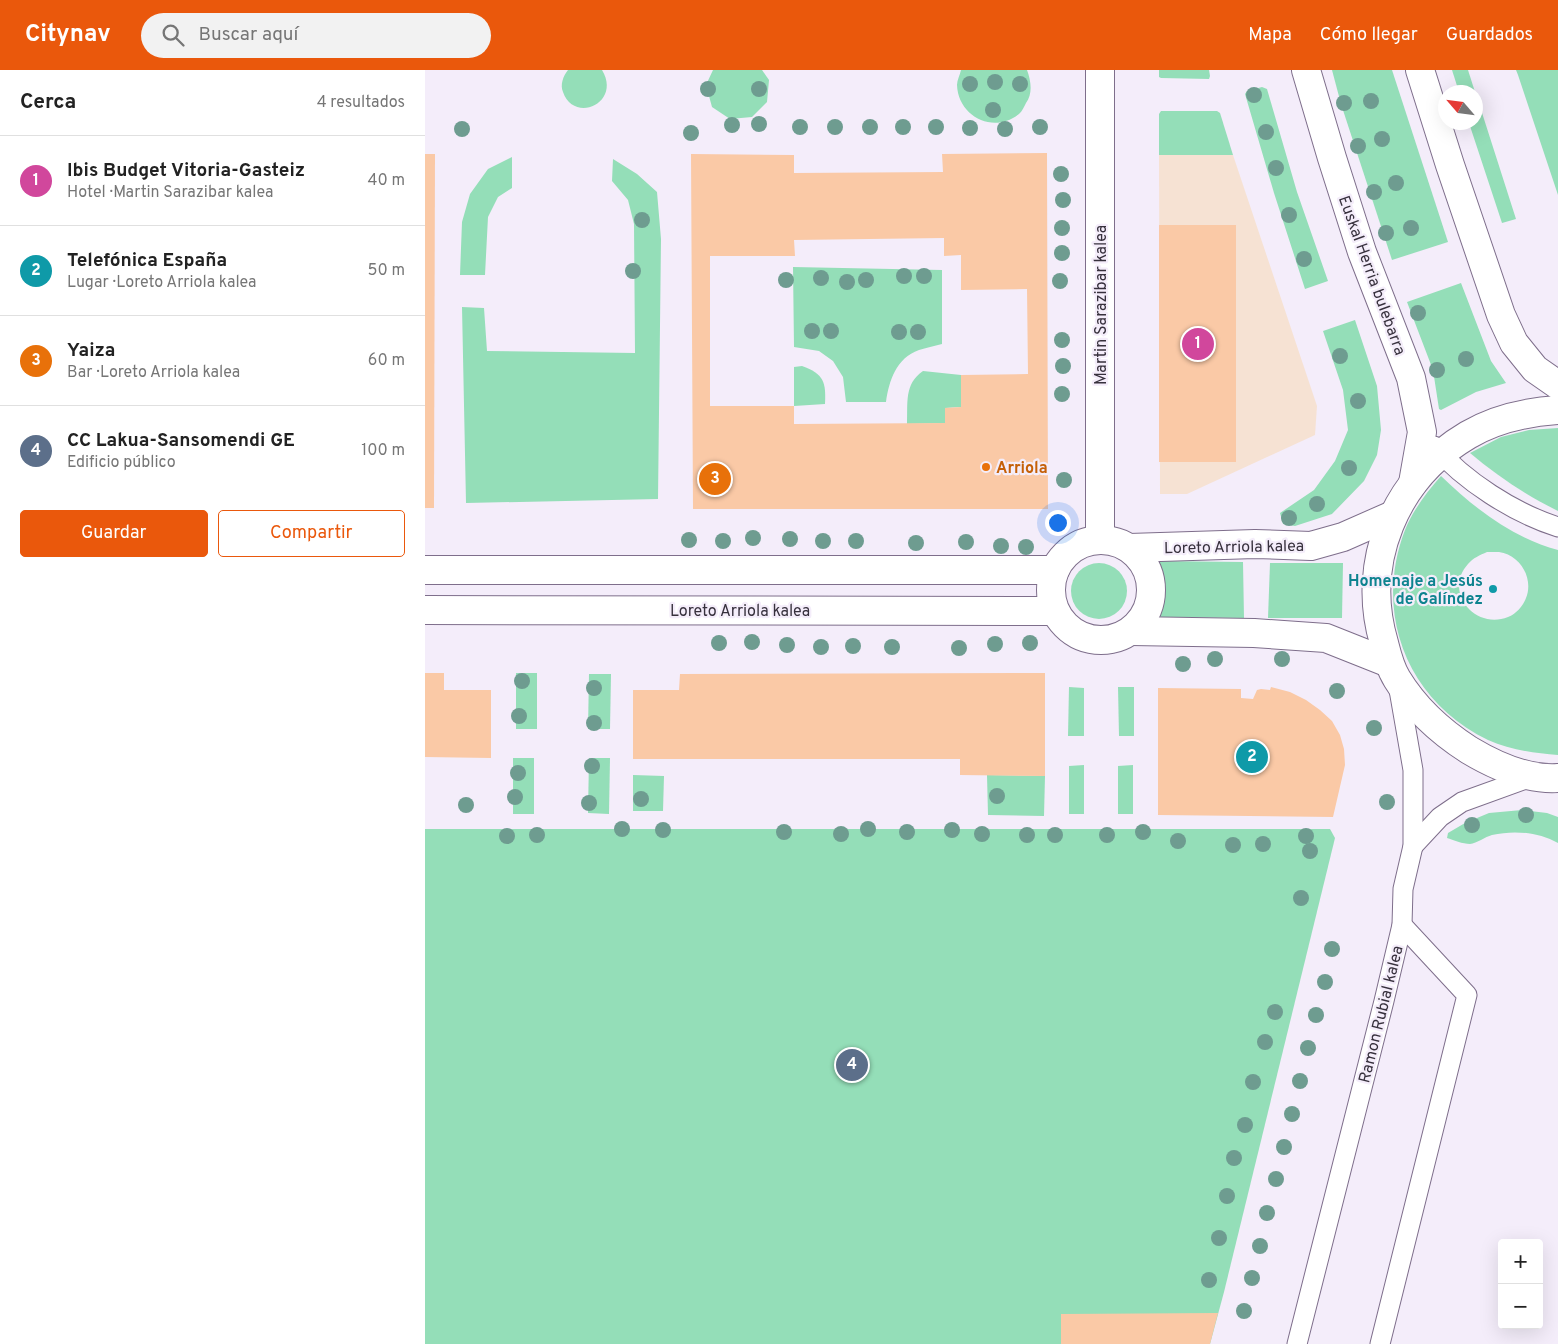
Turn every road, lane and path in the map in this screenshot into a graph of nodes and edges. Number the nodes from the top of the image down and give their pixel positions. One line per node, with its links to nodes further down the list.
1 (1100, 70): 11 (street, Martin Sarazibar kalea)
2 (1306, 70): 6 (street, Euskal Herria bulebarra)
3 (1420, 70): 4 (street)
4 (1558, 385)
5 (1558, 410): 7 (street)
6 (1422, 432): 7 (lane); 8 (street, Euskal Herria bulebarra)
7 (1441, 454): 8 (street); 10 (lane)
8 (1413, 483): 9 (street)
9 (1393, 515): 12 (street, Loreto Arriola kalea); 18 (street)
10 (1558, 527)
11 (1100, 540): 12 (street); 14 (street)
12 (1129, 548): 17 (street)
13 (425, 570): 14 (street)
14 (1055, 570): 16 (street)
15 (425, 610): 16 (street, Loreto Arriola kalea)
16 (1055, 611): 17 (street)
17 (1131, 631): 18 (street)
18 (1393, 670): 19 (street); 20 (lane, Ramon Rubial kalea)
19 (1546, 777): 20 (lane)
20 (1413, 846): 21 (lane, Ramon Rubial kalea)
21 (1402, 925): 22 (lane, Ramon Rubial kalea); 23 (lane)
22 (1297, 1344)
23 (1380, 1344)

